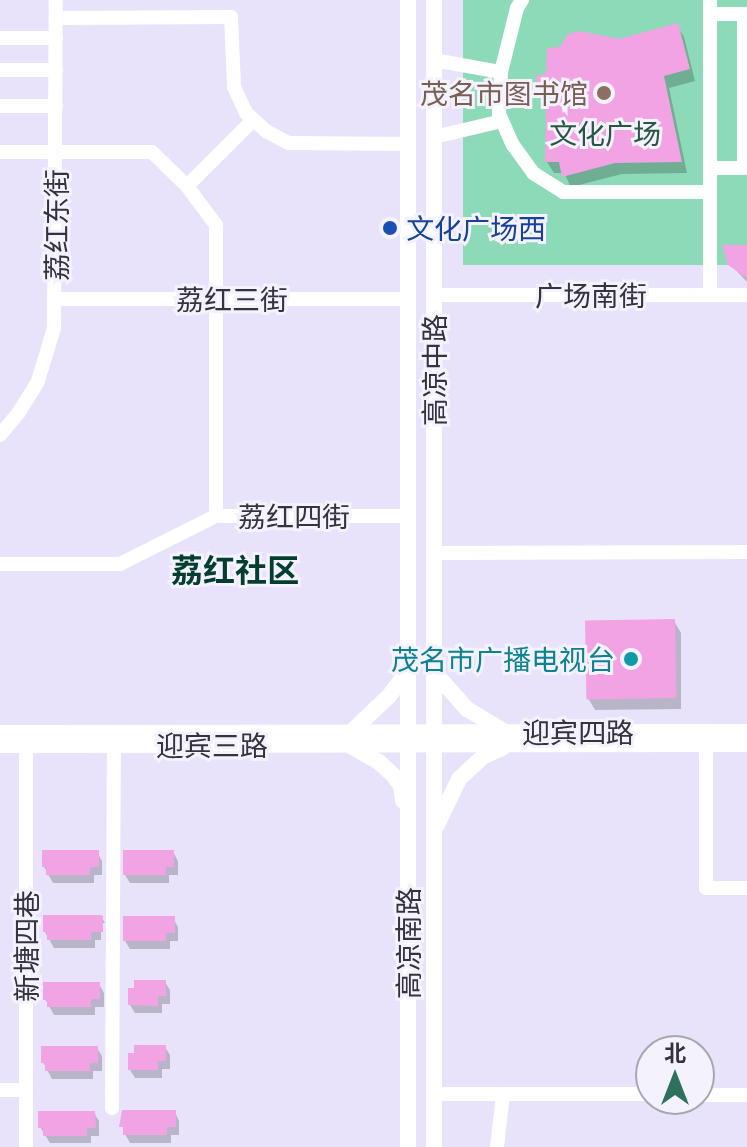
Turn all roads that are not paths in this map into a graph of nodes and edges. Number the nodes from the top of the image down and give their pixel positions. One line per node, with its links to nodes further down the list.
1 (56, 0): 6 (street, 荔红东街)
2 (408, 0): 7 (main road, 高凉中路)
3 (434, 0): 8 (main road, 高凉中路)
4 (522, 0): 15 (street)
5 (710, 7): 11 (street); 27 (street)
6 (56, 18): 10 (street, 荔红东街); 19 (street)
7 (408, 36): 8 (main road); 23 (main road, 高凉中路)
8 (434, 36): 12 (main road, 高凉中路)
9 (0, 38): 10 (street)
10 (56, 38): 14 (street, 荔红东街)
11 (745, 45): 16 (street)
12 (434, 60): 15 (street); 22 (main road, 高凉中路)
13 (0, 70): 14 (street)
14 (56, 70): 18 (street, 荔红东街)
15 (501, 72): 20 (street)
16 (745, 75): 21 (street)
17 (0, 106): 18 (street)
18 (56, 106): 25 (street, 荔红东街)
19 (253, 120): 23 (street); 28 (street)
20 (502, 121): 22 (street); 29 (street)
21 (745, 125): 26 (street)
22 (434, 137): 30 (main road, 高凉中路)
23 (408, 144): 35 (main road, 高凉中路)
24 (0, 152): 25 (street)
25 (56, 152): 28 (street); 33 (street, 荔红东街)
26 (745, 153): 27 (street)
27 (710, 168): 29 (street)
28 (187, 186): 34 (street)
29 (710, 192): 31 (street)
30 (434, 295): 31 (street, 广场南街); 40 (main road, 高凉中路)
31 (710, 295): 32 (street, 广场南街)
32 (747, 295)
33 (56, 299): 34 (street, 荔红三街); 36 (street, 荔红东街)
34 (216, 299): 35 (street, 荔红三街); 37 (street)
35 (408, 299): 38 (main road, 高凉中路)
36 (0, 435)
37 (216, 516): 38 (street, 荔红四街); 41 (street, 荔红四街)
38 (408, 516): 42 (main road, 高凉中路)
39 (747, 552): 40 (street)
40 (434, 553): 43 (main road, 高凉中路)
41 (0, 564)
42 (408, 588): 43 (main road); 44 (main road, 高凉中路)
43 (434, 588): 45 (main road, 高凉中路)
44 (408, 671): 49 (main road); 51 (main road, 高凉中路)
45 (434, 672): 50 (main road); 51 (main road, 高凉中路)
46 (747, 732): 48 (main road, 迎宾四路)
47 (0, 733): 49 (main road, 迎宾三路)
48 (706, 738): 50 (main road, 迎宾四路); 52 (main road, 迎宾四路); 58 (street)
49 (349, 739): 51 (main road, 迎宾三路); 55 (main road, 迎宾三路); 56 (main road)
50 (509, 739): 51 (main road, 迎宾四路); 57 (main road)
51 (422, 740): 56 (main road, 高凉南路); 57 (main road, 高凉南路)
52 (747, 744)
53 (0, 745): 54 (main road, 迎宾三路)
54 (26, 745): 55 (main road, 迎宾三路); 62 (street, 新塘四巷)
55 (114, 745): 68 (street)
56 (408, 828): 59 (main road, 高凉南路)
57 (434, 830): 60 (main road, 高凉南路)
58 (747, 888)
59 (408, 912): 60 (main road); 70 (main road, 高凉南路)
60 (434, 912): 63 (main road, 高凉南路)
61 (0, 1090): 62 (street)
62 (26, 1090): 69 (street, 新塘四巷)
63 (434, 1094): 64 (street); 71 (main road, 高凉南路)
64 (503, 1094): 65 (street); 72 (street)
65 (635, 1094)
66 (715, 1095): 67 (street)
67 (747, 1095)
68 (112, 1108)
69 (26, 1147)
70 (408, 1147)
71 (434, 1147)
72 (497, 1147)

